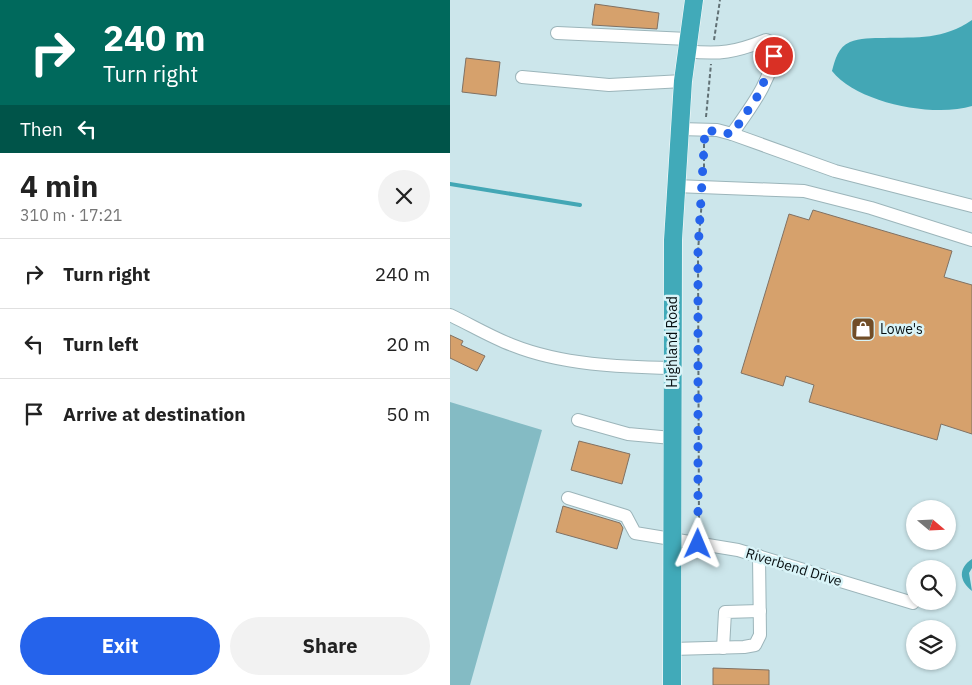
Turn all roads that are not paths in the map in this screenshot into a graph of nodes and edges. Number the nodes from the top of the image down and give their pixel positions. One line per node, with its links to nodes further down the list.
1 (694, 0): 3 (highway, Highland Road)
2 (557, 34): 3 (lane)
3 (688, 45): 5 (highway, Highland Road); 7 (lane)
4 (522, 77): 5 (lane)
5 (683, 81): 6 (highway, Highland Road)
6 (679, 129): 7 (lane); 8 (highway, Highland Road)
7 (732, 134): 9 (lane)
8 (675, 186): 10 (lane); 12 (highway, Highland Road)
9 (972, 206)
10 (972, 240)
11 (450, 315): 12 (lane)
12 (672, 368): 14 (highway, Highland Road)
13 (578, 420): 14 (lane)
14 (672, 438): 16 (highway, Highland Road)
15 (568, 498): 16 (lane, Riverbend Drive)
16 (672, 541): 17 (lane, Riverbend Drive); 21 (highway, Highland Road)
17 (759, 556): 18 (lane, Riverbend Drive); 19 (lane)
18 (906, 601)
19 (760, 611): 20 (lane); 20 (lane)
20 (723, 648): 21 (lane)
21 (672, 649): 22 (highway, Highland Road)
22 (672, 685)

